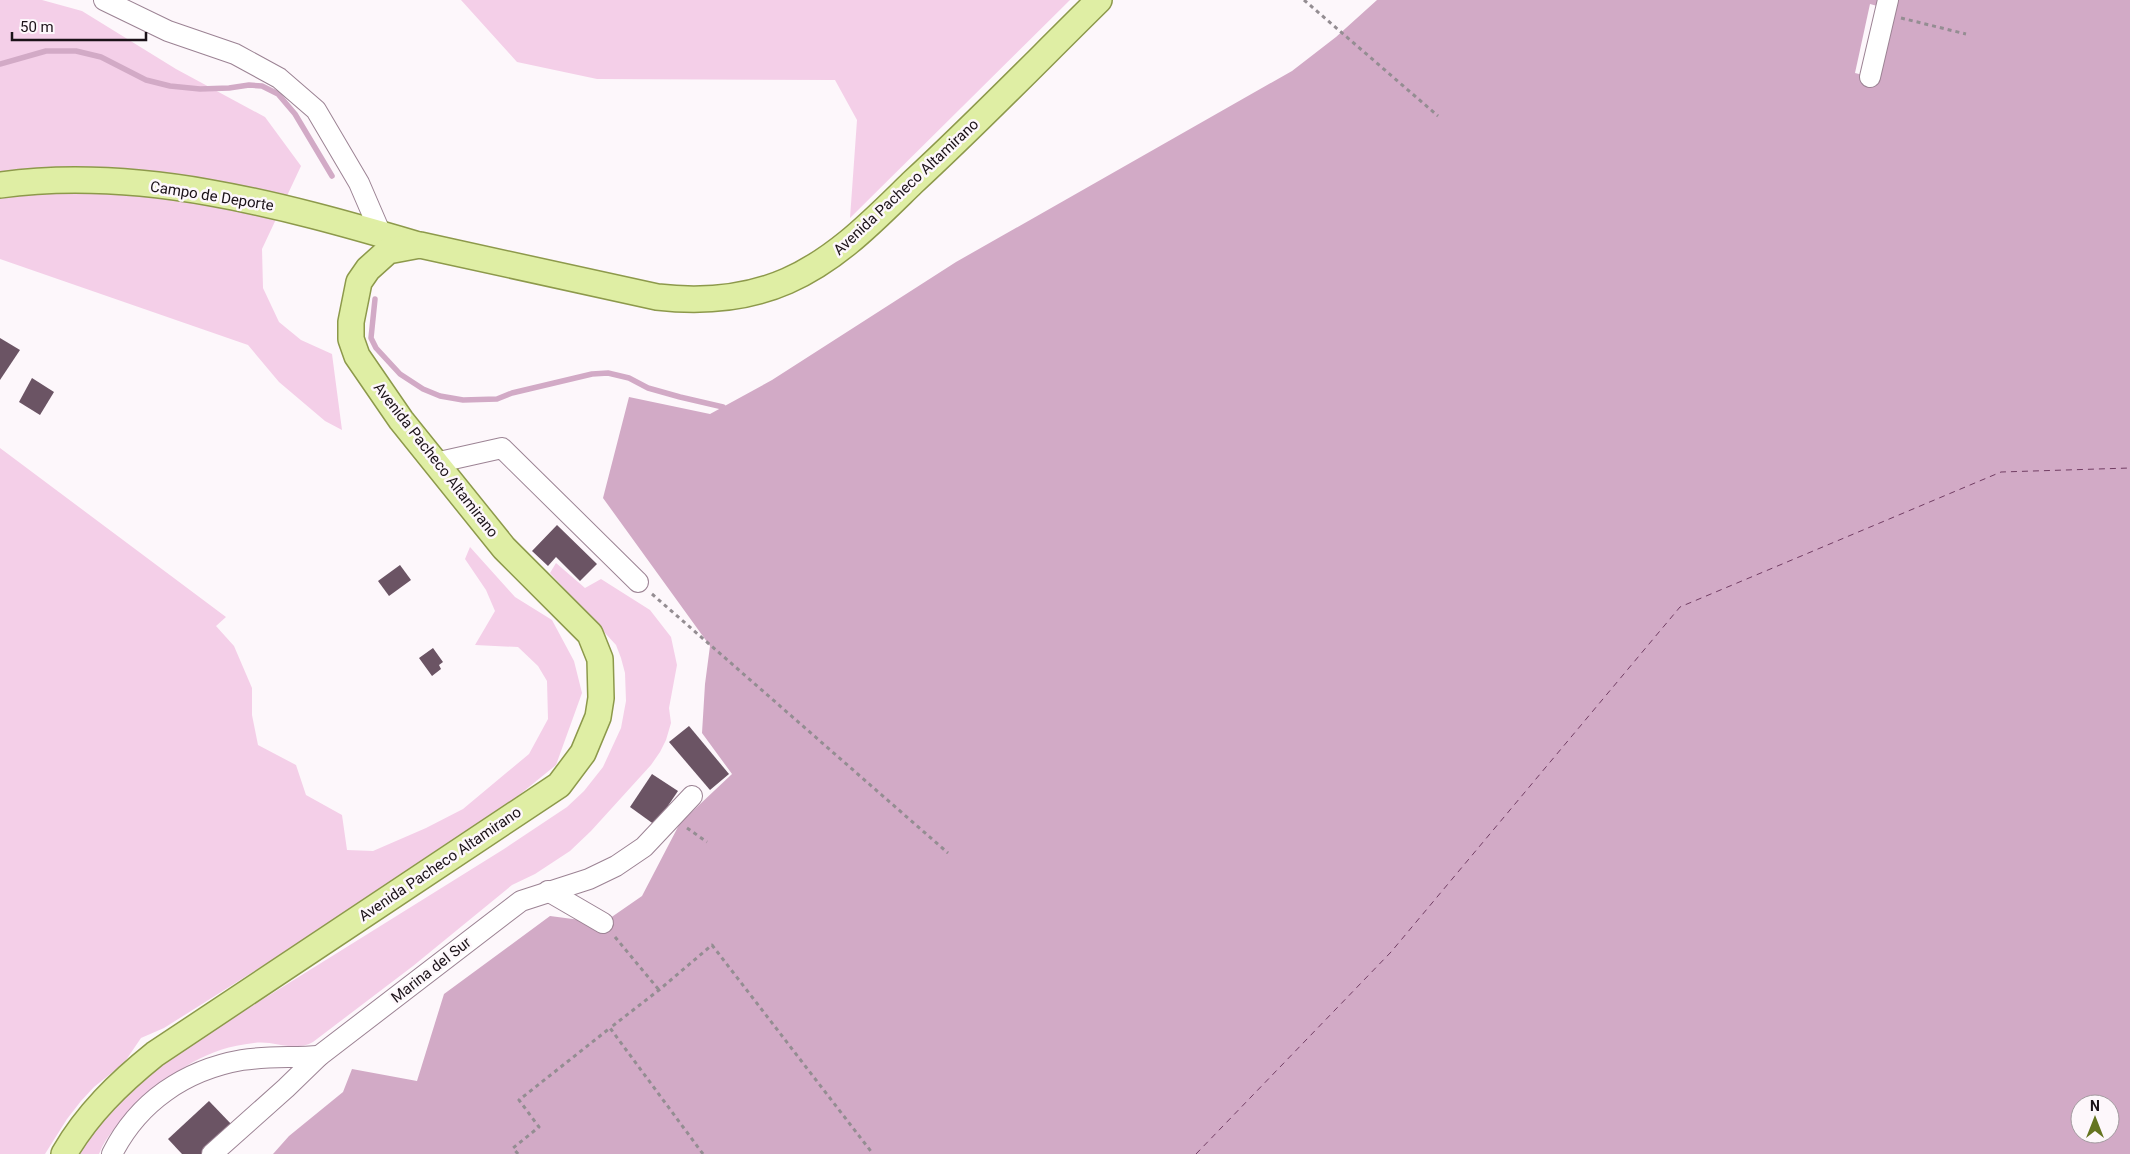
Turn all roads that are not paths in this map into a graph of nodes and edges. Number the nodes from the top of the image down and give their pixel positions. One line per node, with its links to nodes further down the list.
1 (104, 0): 6 (street)
2 (1099, 0): 7 (main road, Avenida Pacheco Altamirano)
3 (1886, 7): 4 (street)
4 (1870, 77)
5 (0, 185): 6 (main road, Campo de Deporte)
6 (381, 234): 7 (main road, Campo de Deporte)
7 (420, 245): 8 (main road, Avenida Pacheco Altamirano)
8 (435, 462): 9 (street); 14 (main road, Avenida Pacheco Altamirano)
9 (638, 582)
10 (692, 796): 11 (street, Marina del Sur)
11 (548, 891): 12 (street); 13 (street, Marina del Sur)
12 (603, 923)
13 (319, 1056): 15 (street); 16 (street, Marina del Sur)
14 (64, 1154)
15 (112, 1154)
16 (212, 1154)

